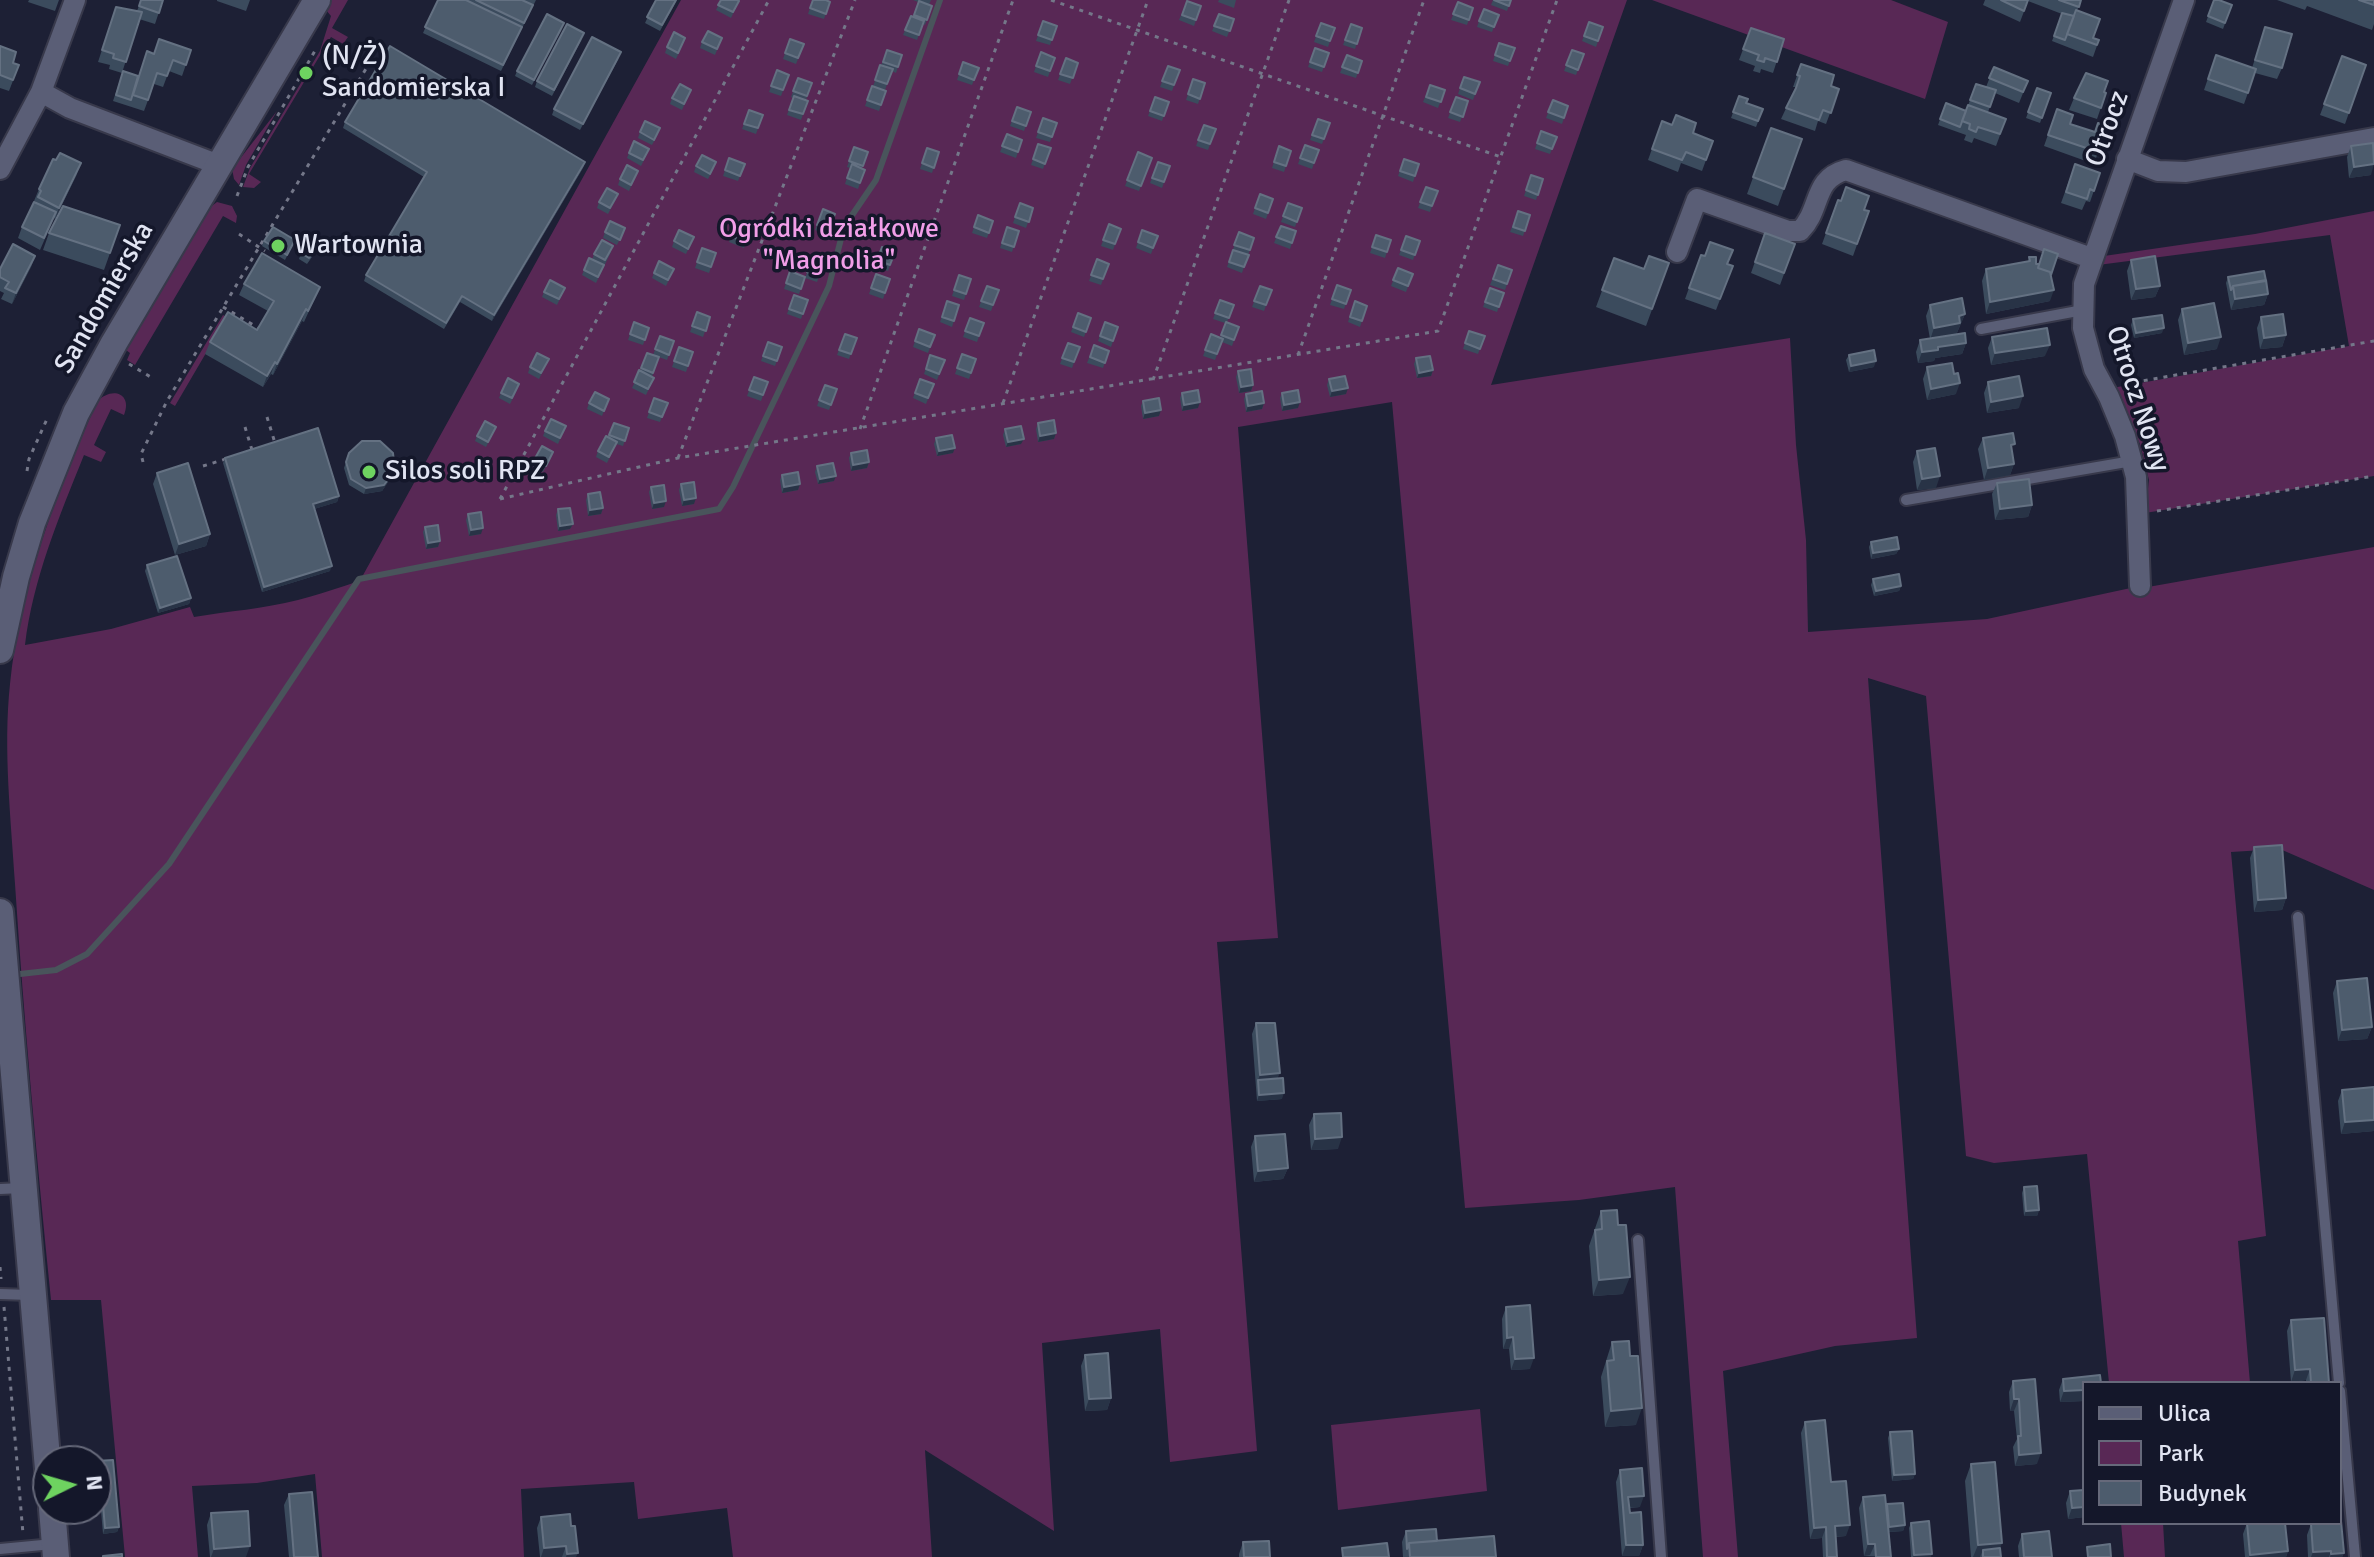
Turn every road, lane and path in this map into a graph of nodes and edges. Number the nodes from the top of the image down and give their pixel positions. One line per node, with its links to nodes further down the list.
1 (75, 0): 16 (street)
2 (317, 0): 21 (street, Sandomierska)
3 (769, 0): 46 (path)
4 (855, 0): 46 (path)
5 (1013, 0): 42 (path)
6 (1051, 0): 12 (path)
7 (1148, 0): 12 (path)
8 (1289, 0): 15 (path)
9 (1424, 0): 17 (path)
10 (1557, 0): 19 (path)
11 (2184, 0): 20 (street, Otrocz)
12 (1137, 31): 15 (path); 39 (path)
13 (320, 38): 23 (path)
14 (367, 67): 25 (path)
15 (1262, 74): 17 (path); 37 (path)
16 (41, 92): 21 (street); 22 (street)
17 (1383, 116): 19 (path); 34 (path)
18 (2374, 138): 20 (street)
19 (1501, 157): 34 (path)
20 (2127, 159): 28 (street, Otrocz)
21 (219, 165): 54 (street, Sandomierska)
22 (0, 169)
23 (237, 196)
24 (239, 234): 25 (path)
25 (259, 247): 26 (path); 29 (path)
26 (265, 251)
27 (1677, 252): 28 (street)
28 (2088, 267): 30 (street, Otrocz Nowy)
29 (223, 307): 31 (path); 48 (path)
30 (2083, 310): 32 (lane); 38 (street, Otrocz Nowy)
31 (260, 329)
32 (1981, 329)
33 (2374, 341): 38 (path)
34 (1298, 355): 37 (path)
35 (123, 361): 36 (path)
36 (154, 379)
37 (1153, 380): 39 (path)
38 (2105, 389): 47 (street, Otrocz Nowy)
39 (1002, 405): 42 (path)
40 (267, 417): 43 (path)
41 (245, 427): 43 (path)
42 (860, 429): 46 (path)
43 (252, 450): 44 (path)
44 (240, 454)
45 (227, 458): 49 (path)
46 (678, 458)
47 (2132, 461): 51 (lane); 52 (street, Otrocz Nowy)
48 (143, 462)
49 (203, 466)
50 (2374, 476): 52 (path)
51 (1906, 500)
52 (2138, 516): 53 (street, Otrocz Nowy)
53 (2140, 586)
54 (0, 650)
55 (0, 912): 57 (street)
56 (2298, 917): 63 (lane)
57 (7, 1077): 58 (street)
58 (12, 1189): 62 (street)
59 (1638, 1240): 70 (lane)
60 (0, 1267): 61 (path)
61 (1, 1294): 62 (lane); 67 (path)
62 (33, 1295): 65 (street)
63 (2339, 1381)
64 (2342, 1413): 71 (lane)
65 (46, 1445)
66 (54, 1525): 69 (street)
67 (24, 1547): 68 (lane); 69 (lane)
68 (0, 1549)
69 (56, 1550)
70 (1661, 1557)
71 (2355, 1557)

